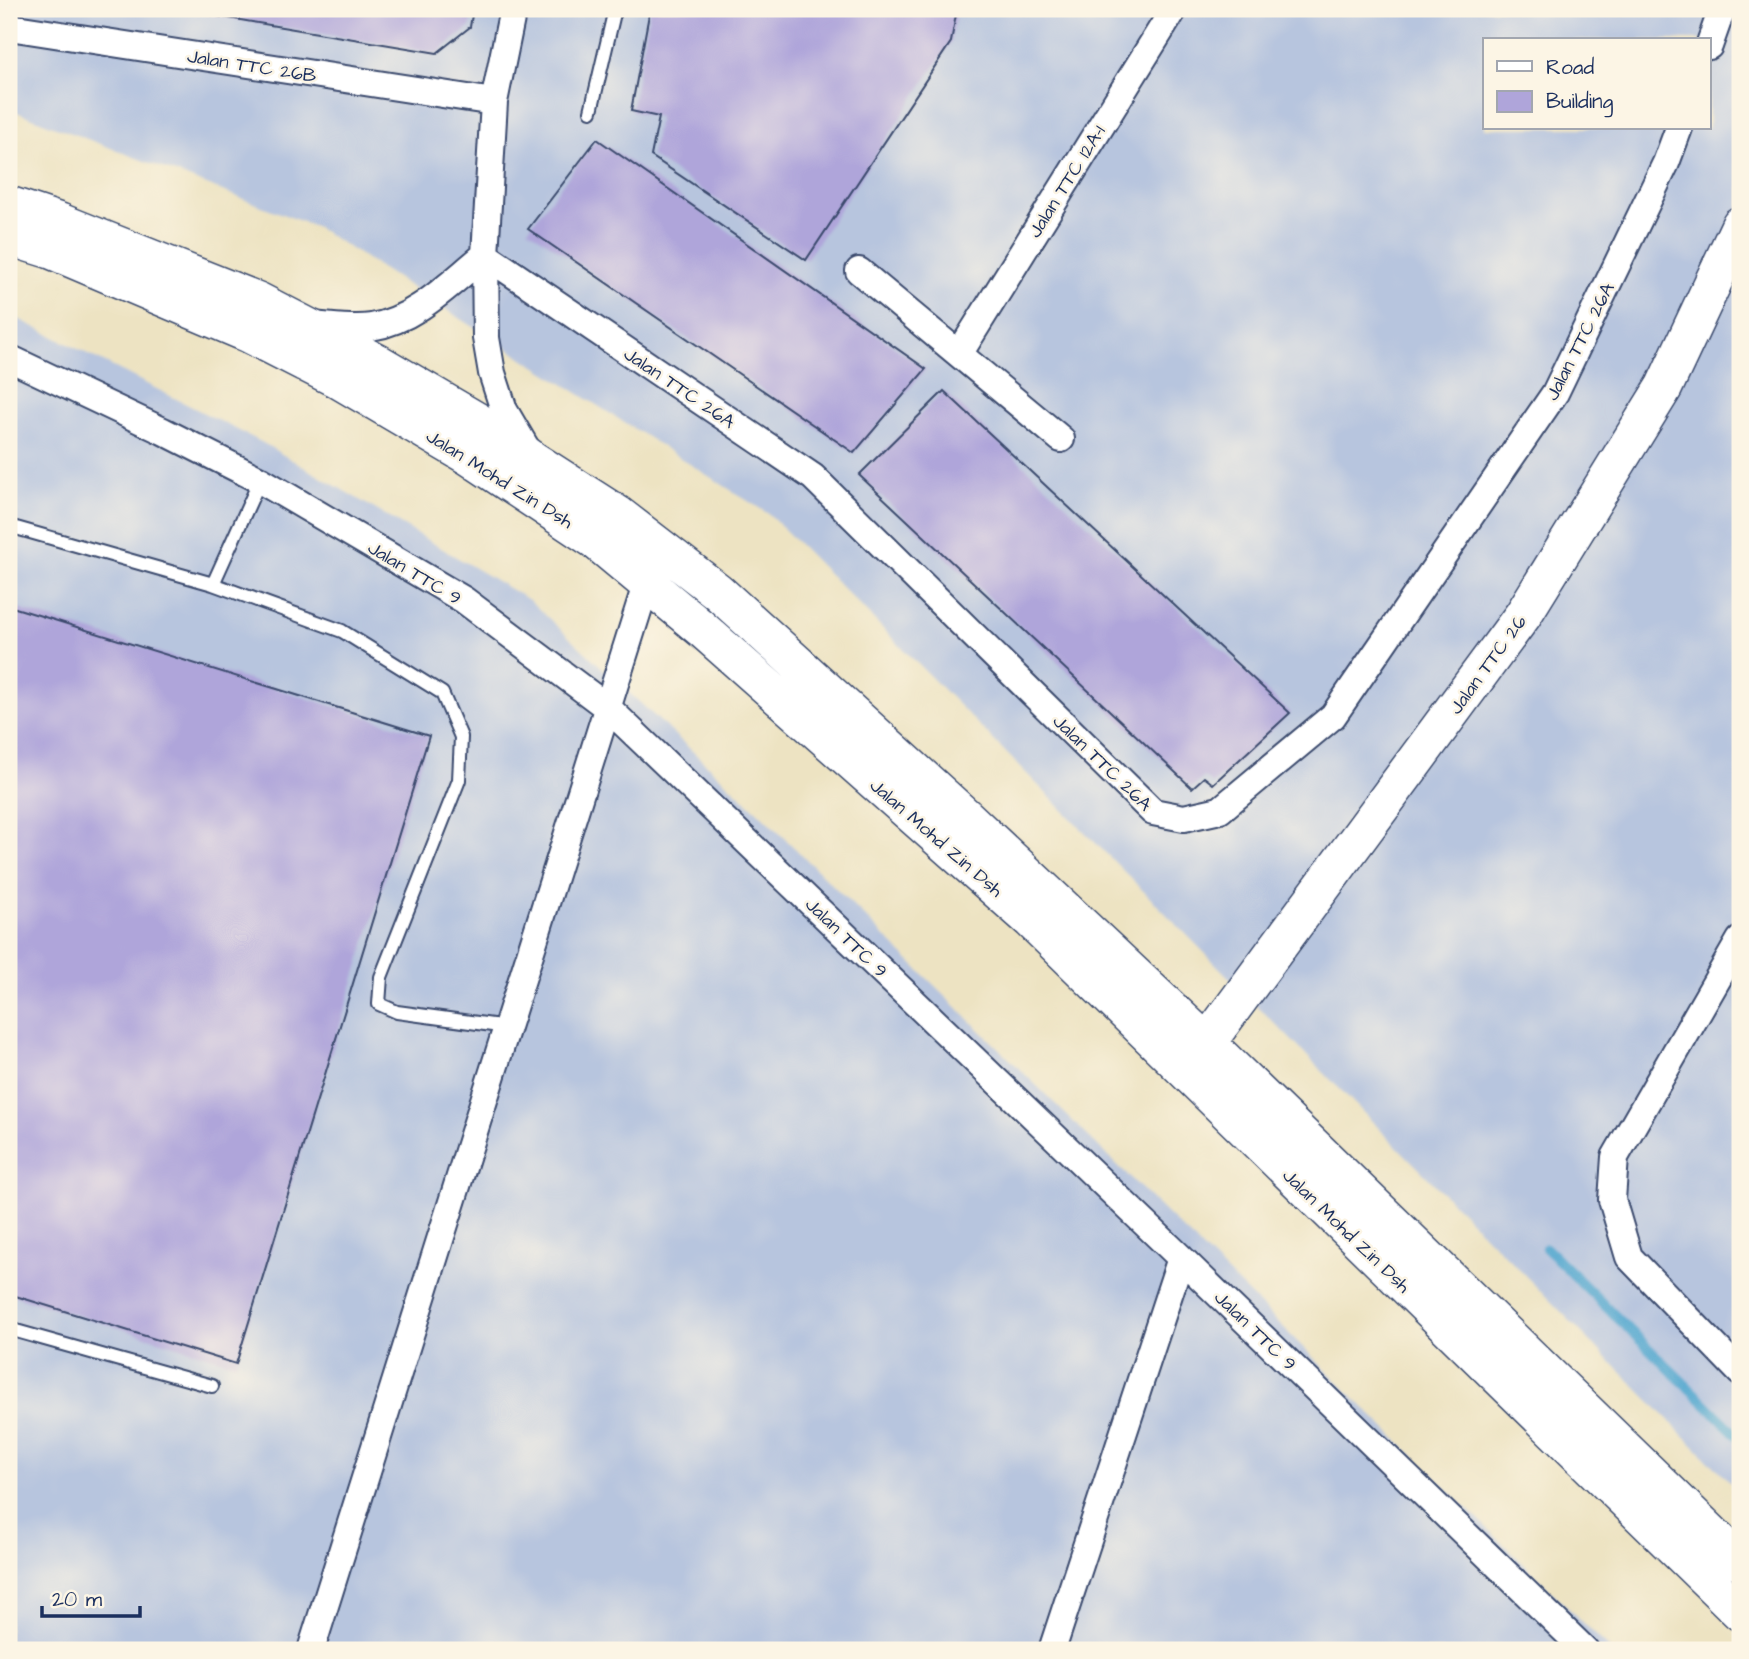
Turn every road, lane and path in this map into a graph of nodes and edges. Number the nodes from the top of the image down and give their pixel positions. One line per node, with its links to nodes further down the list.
1 (513, 9): 7 (street)
2 (615, 9): 8 (lane)
3 (1174, 9): 16 (street, Jalan TTC 12A-1)
4 (1722, 9): 6 (street)
5 (9, 27): 7 (street, Jalan TTC 26B)
6 (1710, 43)
7 (494, 102): 13 (street)
8 (591, 111)
9 (1678, 130): 13 (street, Jalan TTC 26A)
10 (9, 205): 15 (main road, Jalan Mohd Zin Dsh)
11 (1740, 225): 28 (main road, Jalan TTC 26)
12 (9, 237): 23 (main road, Jalan Mohd Zin Dsh)
13 (485, 255): 15 (street); 19 (street)
14 (859, 271): 16 (street)
15 (302, 325): 19 (main road, Jalan Mohd Zin Dsh)
16 (959, 354): 18 (street)
17 (9, 358): 20 (street, Jalan TTC 9)
18 (1061, 439)
19 (533, 460): 22 (main road, Jalan Mohd Zin Dsh)
20 (260, 480): 24 (lane); 25 (street, Jalan TTC 9)
21 (9, 526): 24 (lane)
22 (667, 551): 23 (street); 28 (main road, Jalan Mohd Zin Dsh)
23 (647, 582): 25 (street); 29 (main road, Jalan Mohd Zin Dsh)
24 (213, 584): 27 (lane)
25 (607, 708): 27 (street); 30 (street, Jalan TTC 9)
26 (1740, 940): 32 (street)
27 (507, 1027): 36 (street)
28 (1208, 1044): 29 (main road, Jalan TTC 26); 34 (main road, Jalan Mohd Zin Dsh)
29 (1185, 1072): 35 (main road, Jalan Mohd Zin Dsh)
30 (1181, 1258): 37 (street); 38 (street, Jalan TTC 9)
31 (9, 1329): 33 (lane)
32 (1740, 1372)
33 (212, 1386)
34 (1740, 1561)
35 (1740, 1612)
36 (311, 1650)
37 (1052, 1650)
38 (1586, 1650)

